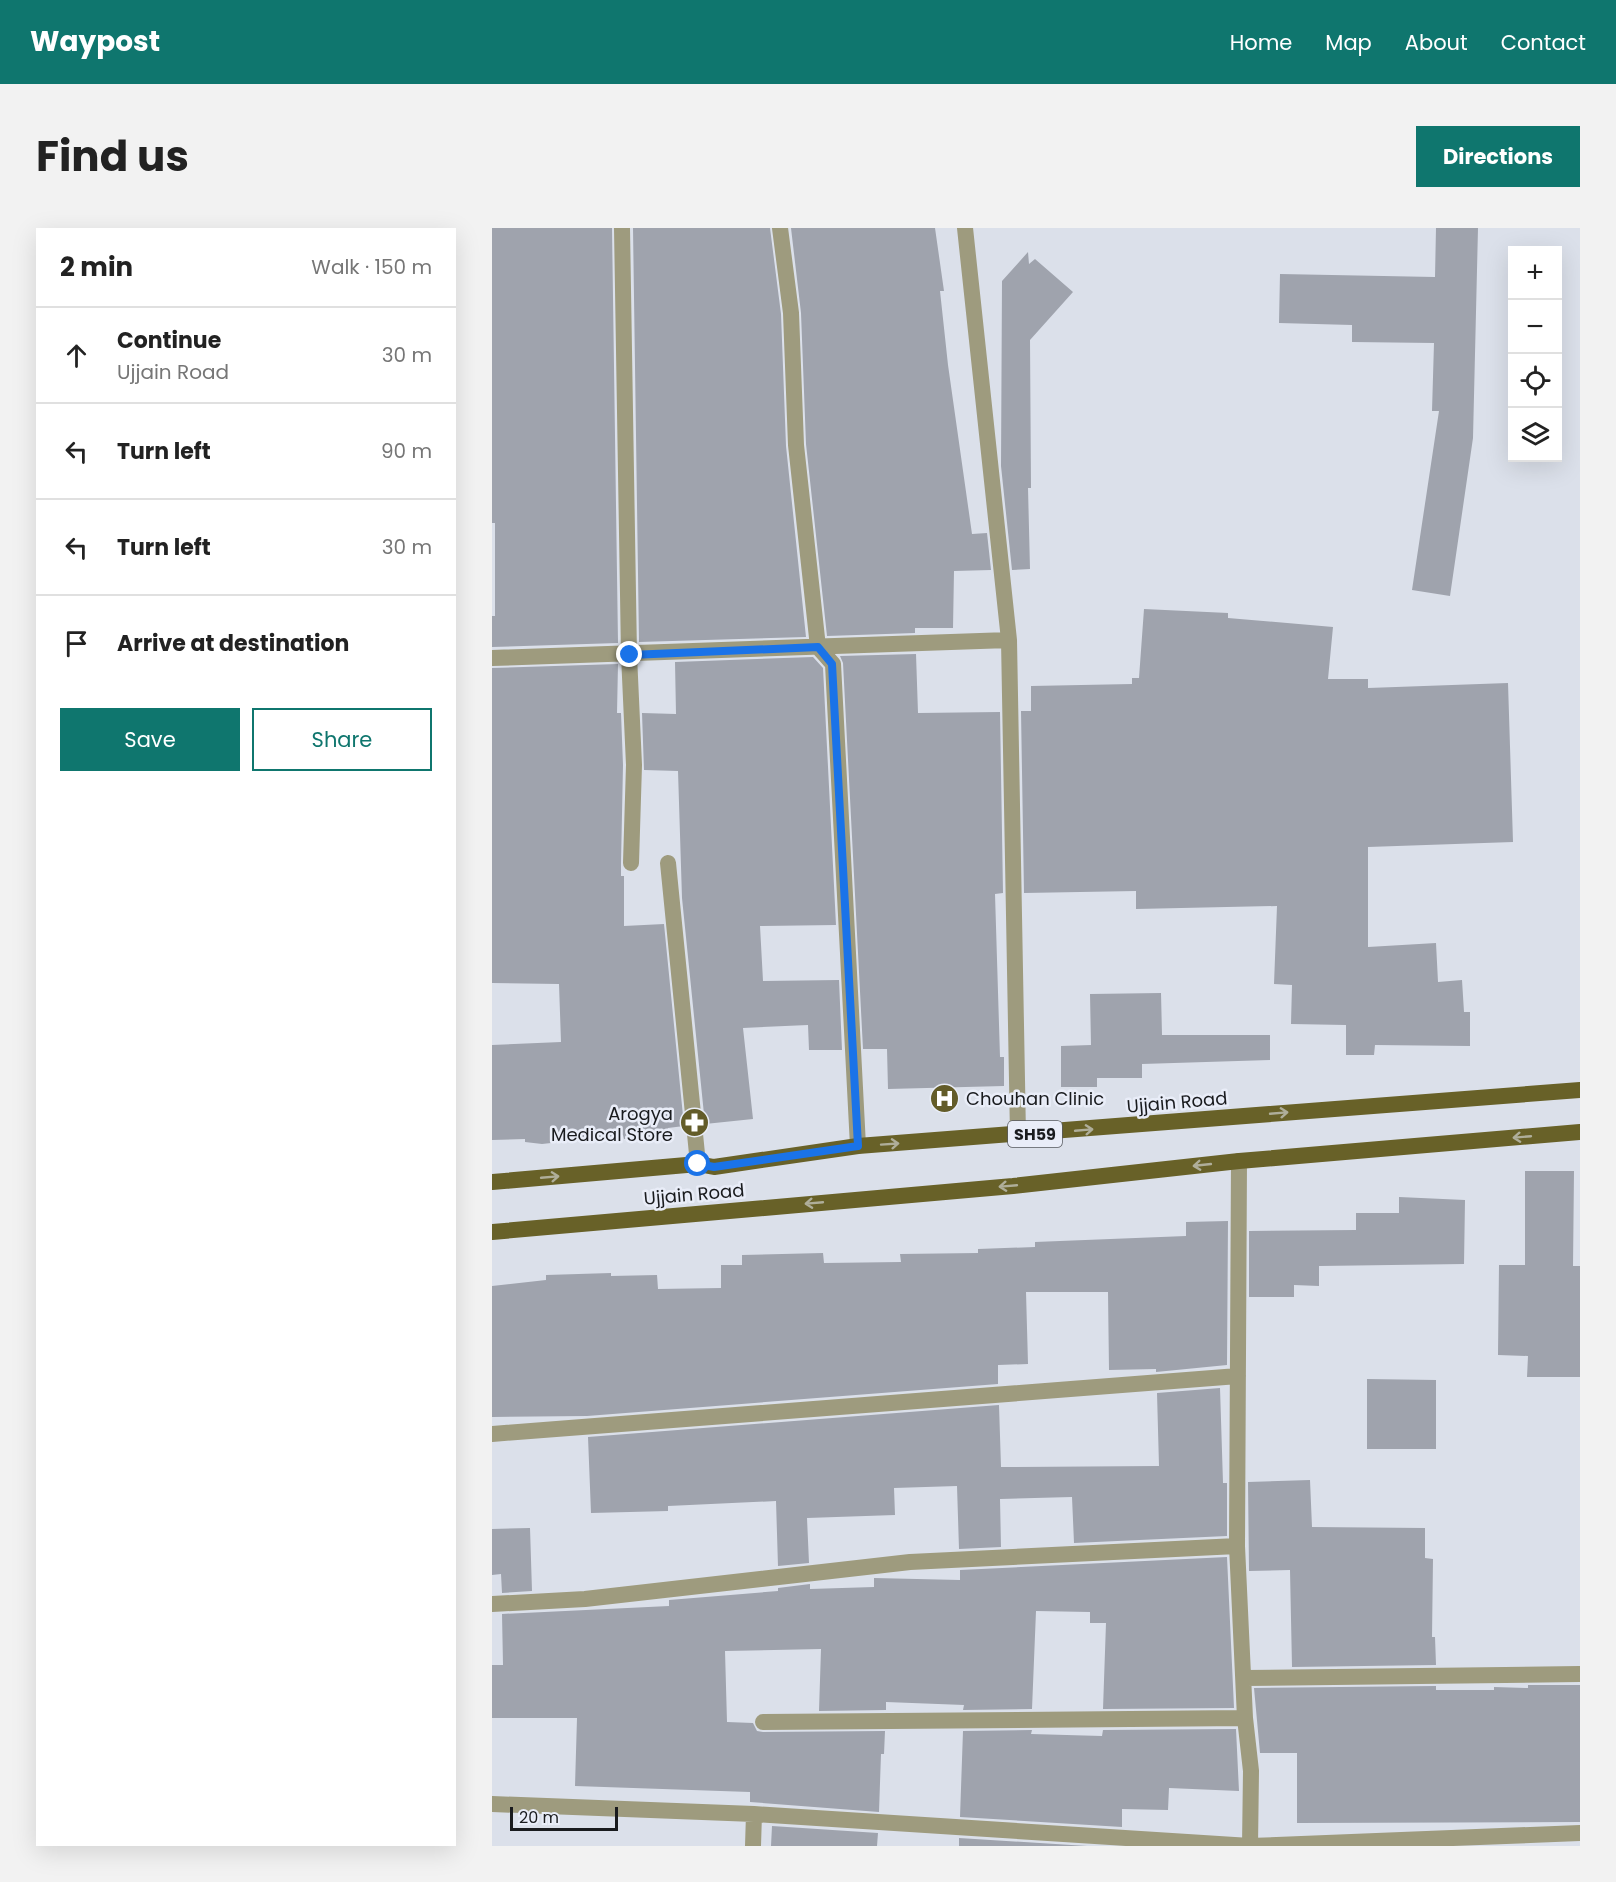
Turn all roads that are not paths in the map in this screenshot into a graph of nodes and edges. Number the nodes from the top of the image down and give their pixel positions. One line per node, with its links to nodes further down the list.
1 (622, 228): 6 (street)
2 (780, 228): 5 (street)
3 (965, 228): 4 (street)
4 (1009, 640): 5 (street); 12 (street)
5 (818, 647): 6 (street); 13 (street)
6 (630, 655): 7 (street); 8 (street)
7 (492, 658)
8 (631, 863)
9 (668, 863): 15 (street)
10 (1580, 1090): 12 (main road, Ujjain Road / SH59, one-way to 10)
11 (1580, 1132): 14 (main road, Ujjain Road, one-way to 14)
12 (1018, 1135): 13 (main road, Ujjain Road / SH59, one-way to 12)
13 (858, 1146): 15 (main road, Ujjain Road / SH59)
14 (1239, 1161): 17 (main road, Ujjain Road, one-way to 17); 18 (street)
15 (698, 1164): 16 (main road, Ujjain Road / SH59, one-way to 15)
16 (492, 1182)
17 (492, 1232)
18 (1238, 1376): 19 (street); 20 (street)
19 (492, 1434)
20 (1236, 1546): 21 (street); 23 (street)
21 (492, 1604)
22 (1580, 1674): 23 (street)
23 (1245, 1678): 24 (street)
24 (1245, 1718): 25 (street); 30 (street)
25 (763, 1722)
26 (492, 1804): 27 (street)
27 (754, 1814): 29 (street); 30 (street)
28 (1580, 1833): 30 (street)
29 (753, 1846)
30 (1250, 1846)

